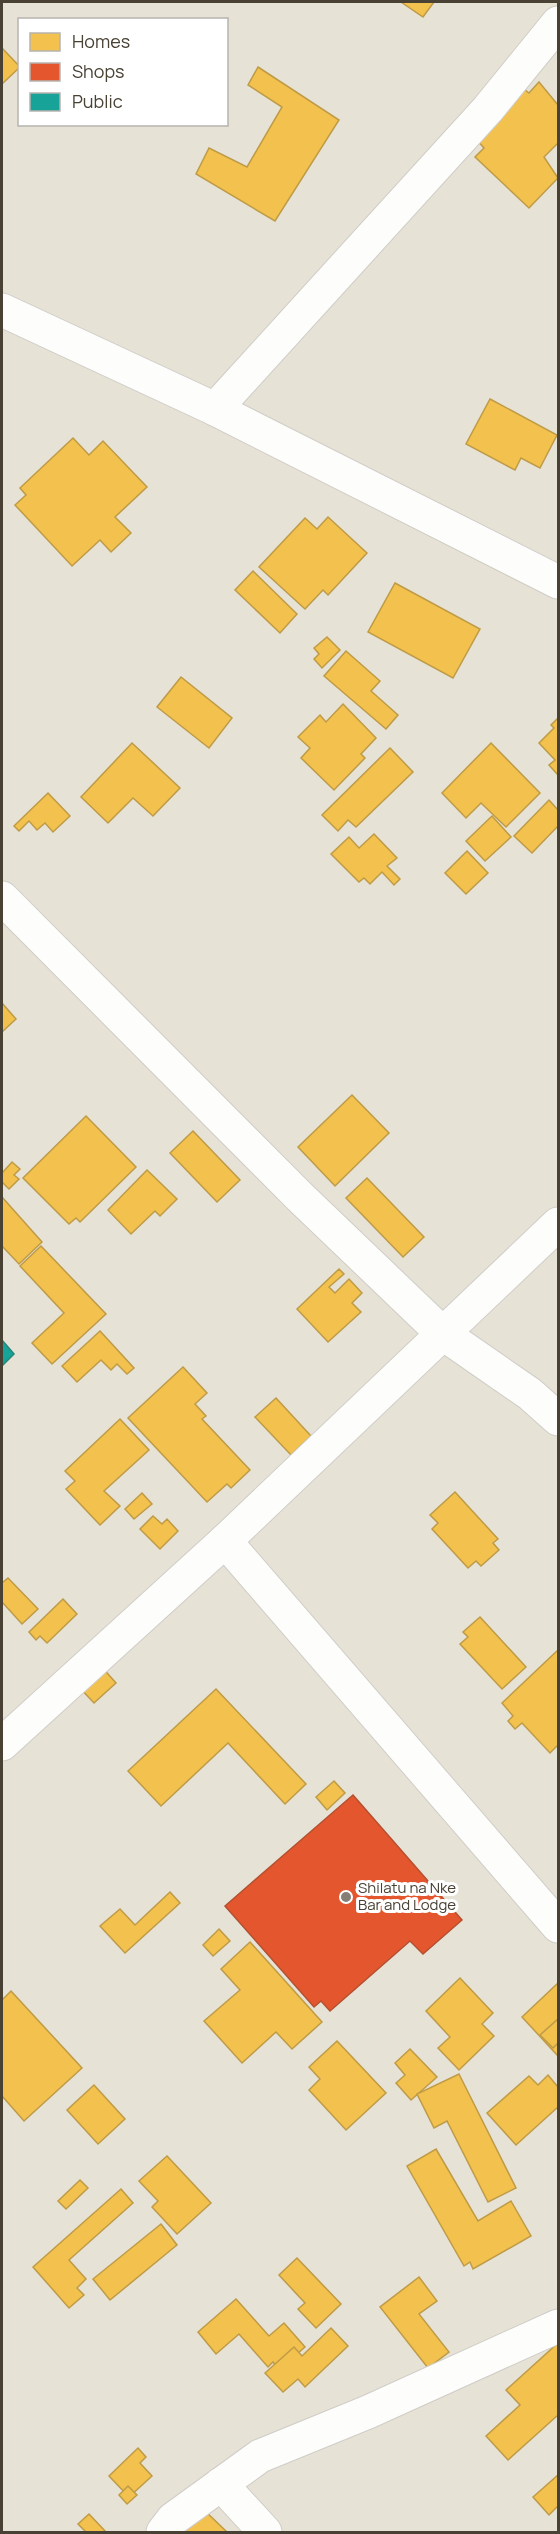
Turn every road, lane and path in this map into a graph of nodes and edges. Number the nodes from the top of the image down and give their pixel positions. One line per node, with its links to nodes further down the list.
1 (558, 23): 3 (street)
2 (2, 309): 3 (street)
3 (215, 409): 4 (street)
4 (558, 582)
5 (2, 898): 7 (street)
6 (558, 1224): 7 (street)
7 (442, 1333): 8 (street); 9 (street)
8 (558, 1419)
9 (225, 1541): 10 (street); 11 (street)
10 (2, 1744)
11 (558, 1926)
12 (558, 2326): 13 (street)
13 (221, 2484): 14 (street); 15 (street)
14 (163, 2532)
15 (265, 2532)

